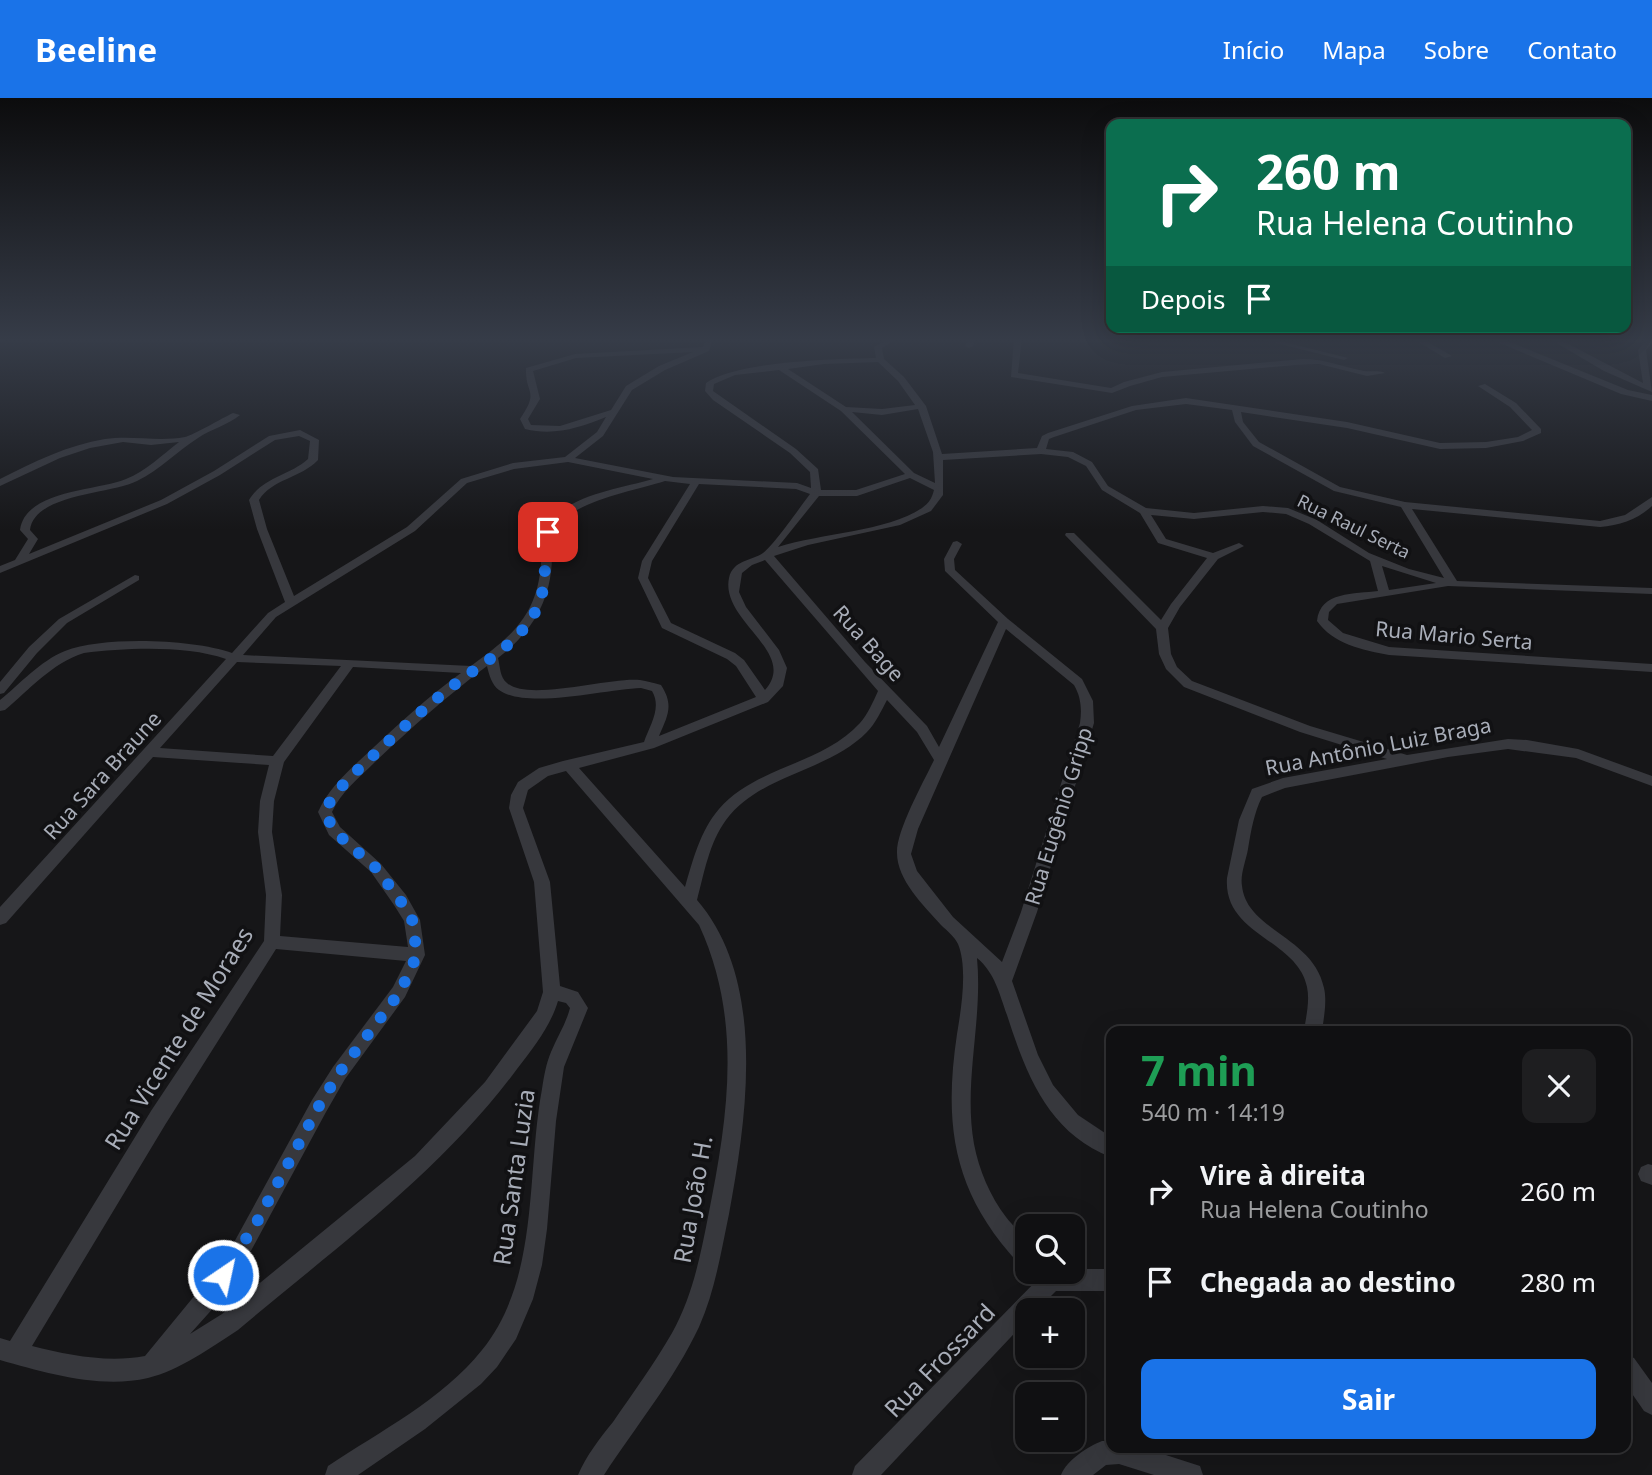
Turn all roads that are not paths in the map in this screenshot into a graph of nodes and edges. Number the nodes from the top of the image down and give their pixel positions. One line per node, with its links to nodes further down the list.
1 (537, 402): 13 (street)
2 (619, 402): 13 (street)
3 (724, 402): 27 (street)
4 (834, 402): 11 (street)
5 (919, 402): 10 (street)
6 (1107, 402): 14 (street)
7 (1177, 402): 14 (street)
8 (1181, 402): 12 (street)
9 (1509, 402): 12 (street)
10 (922, 406): 11 (street); 19 (street)
11 (844, 409): 22 (street)
12 (1236, 409): 29 (street)
13 (612, 412): 20 (street)
14 (1113, 414): 18 (street)
15 (236, 415): 16 (street)
16 (188, 440): 17 (street); 21 (street)
17 (153, 443): 21 (street); 25 (street)
18 (1041, 451): 19 (street); 30 (street, Rua Raul Serta)
19 (939, 457): 26 (street)
20 (568, 459): 23 (street); 45 (street, Rua Sara Braune)
21 (161, 461): 32 (street)
22 (911, 475): 26 (street); 27 (street)
23 (662, 479): 24 (street); 49 (street)
24 (695, 482): 27 (street); 55 (street)
25 (0, 483)
26 (938, 488): 36 (street)
27 (816, 493): 36 (street)
28 (1652, 500): 29 (street)
29 (1405, 505): 42 (street)
30 (1144, 511): 37 (street); 38 (street, Rua Raul Serta)
31 (1070, 535): 47 (street)
32 (33, 539): 33 (street); 39 (street)
33 (63, 543): 39 (street); 45 (street)
34 (957, 544): 46 (street, Rua Eugênio Gripp)
35 (1239, 546): 37 (street)
36 (767, 555): 54 (street, Rua Bage); 55 (street)
37 (1214, 557): 47 (street)
38 (1375, 559): 42 (street, Rua Raul Serta); 44 (street)
39 (19, 562): 40 (street)
40 (0, 570)
41 (135, 578): 53 (street)
42 (1453, 584): 43 (street, Rua Raul Serta); 44 (street, Rua Mario Serta)
43 (1652, 591)
44 (1384, 592): 51 (street, Rua Mario Serta)
45 (291, 602): 48 (street, Rua Sara Braune)
46 (1004, 621): 59 (street); 69 (street, Rua Eugênio Gripp)
47 (1162, 628): 60 (street)
48 (235, 658): 50 (street); 56 (street); 58 (street, Rua Sara Braune)
49 (492, 658): 52 (street); 57 (street)
50 (349, 664): 52 (street); 61 (street)
51 (1652, 668)
52 (472, 670): 68 (street)
53 (0, 690)
54 (885, 690): 59 (street, Rua Bage); 64 (street)
55 (764, 699): 57 (street)
56 (0, 707)
57 (649, 745): 62 (street)
58 (152, 752): 61 (street); 65 (street, Rua Sara Braune)
59 (940, 759): 66 (street)
60 (1406, 759): 63 (street, Rua Antônio Luiz Braga); 71 (street, Rua Antônio Luiz Braga)
61 (276, 761): 67 (street, Rua Vicente de Moraes)
62 (568, 764): 64 (street, Rua João H.); 70 (street)
63 (1652, 781)
64 (692, 907): 84 (street, Rua João H.)
65 (0, 918)
66 (965, 939): 69 (street); 73 (street)
67 (272, 942): 68 (street); 77 (street, Rua Vicente de Moraes)
68 (417, 955): 78 (street)
69 (1004, 980): 72 (street)
70 (552, 992): 78 (street); 83 (street, Rua Santa Luzia)
71 (1314, 1026)
72 (1106, 1145)
73 (1015, 1244)
74 (1085, 1278): 75 (street)
75 (1106, 1280)
76 (1040, 1284): 85 (street, Rua Frossard)
77 (8, 1351): 78 (street)
78 (149, 1366)
79 (1631, 1373): 80 (street)
80 (1652, 1403)
81 (1106, 1453): 86 (street)
82 (1122, 1453): 87 (street)
83 (337, 1475)
84 (590, 1475)
85 (864, 1475)
86 (1073, 1475)
87 (1191, 1475)

